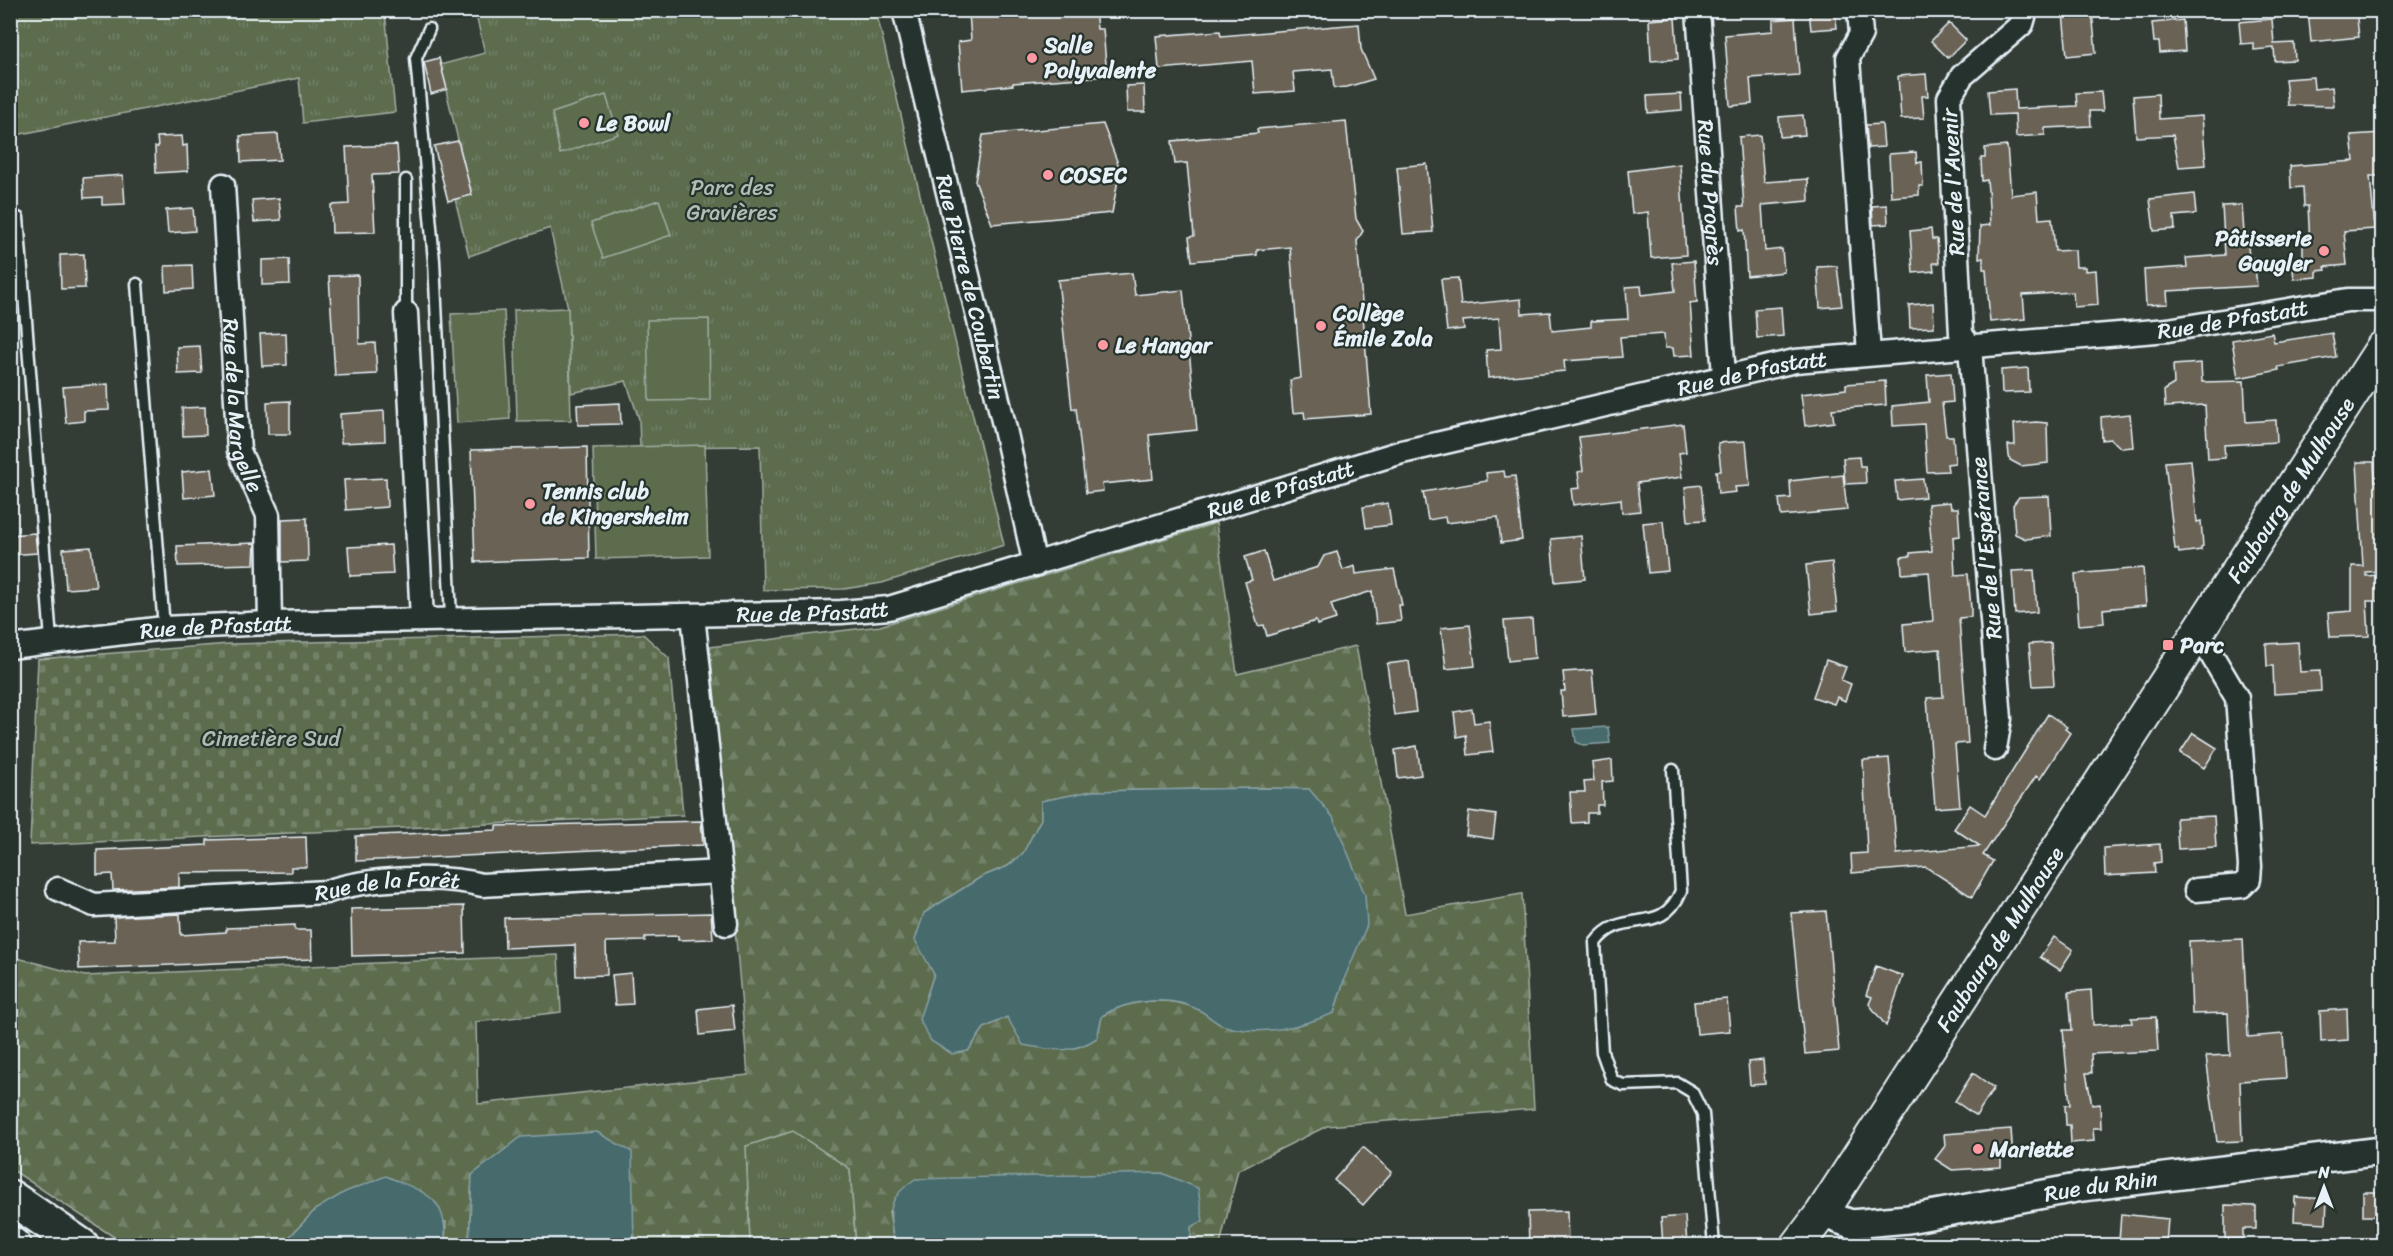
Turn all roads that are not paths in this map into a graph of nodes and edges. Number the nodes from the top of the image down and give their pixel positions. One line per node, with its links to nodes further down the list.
1 (904, 10): 16 (street, Rue Pierre de Coubertin)
2 (1698, 10): 15 (street, Rue du Progrès)
3 (1859, 10): 14 (street)
4 (2026, 10): 12 (street, Rue de l'Avenir)
5 (429, 29): 18 (lane)
6 (406, 180): 11 (lane)
7 (223, 185): 20 (street, Rue de la Margelle)
8 (18, 218): 23 (lane)
9 (137, 284): 21 (lane)
10 (2382, 300): 12 (street, Rue de Pfastatt)
11 (406, 313): 19 (street)
12 (1970, 347): 14 (street, Rue de Pfastatt); 25 (street, Rue de l'Espérance)
13 (2382, 348): 22 (main road, Faubourg de Mulhouse)
14 (1869, 354): 15 (street, Rue de Pfastatt)
15 (1724, 376): 16 (street, Rue de Pfastatt)
16 (1035, 565): 17 (street, Rue de Pfastatt)
17 (693, 615): 18 (street, Rue de Pfastatt); 27 (street)
18 (451, 618): 19 (street, Rue de Pfastatt)
19 (422, 619): 20 (street, Rue de Pfastatt)
20 (270, 622): 21 (street, Rue de Pfastatt)
21 (164, 628): 23 (street, Rue de Pfastatt)
22 (2198, 632): 29 (street); 33 (main road, Faubourg de Mulhouse)
23 (51, 640): 24 (street, Rue de Pfastatt)
24 (10, 647)
25 (1995, 749)
26 (1673, 770): 37 (lane)
27 (721, 872): 28 (street, Rue de la Forêt); 30 (street)
28 (58, 889)
29 (2196, 890)
30 (726, 924)
31 (2382, 1151): 33 (street, Rue du Rhin)
32 (10, 1197): 36 (highway)
33 (1822, 1213): 38 (main road, Faubourg de Mulhouse)
34 (10, 1243): 35 (highway)
35 (14, 1245)
36 (82, 1245)
37 (1714, 1245)
38 (1797, 1245)

